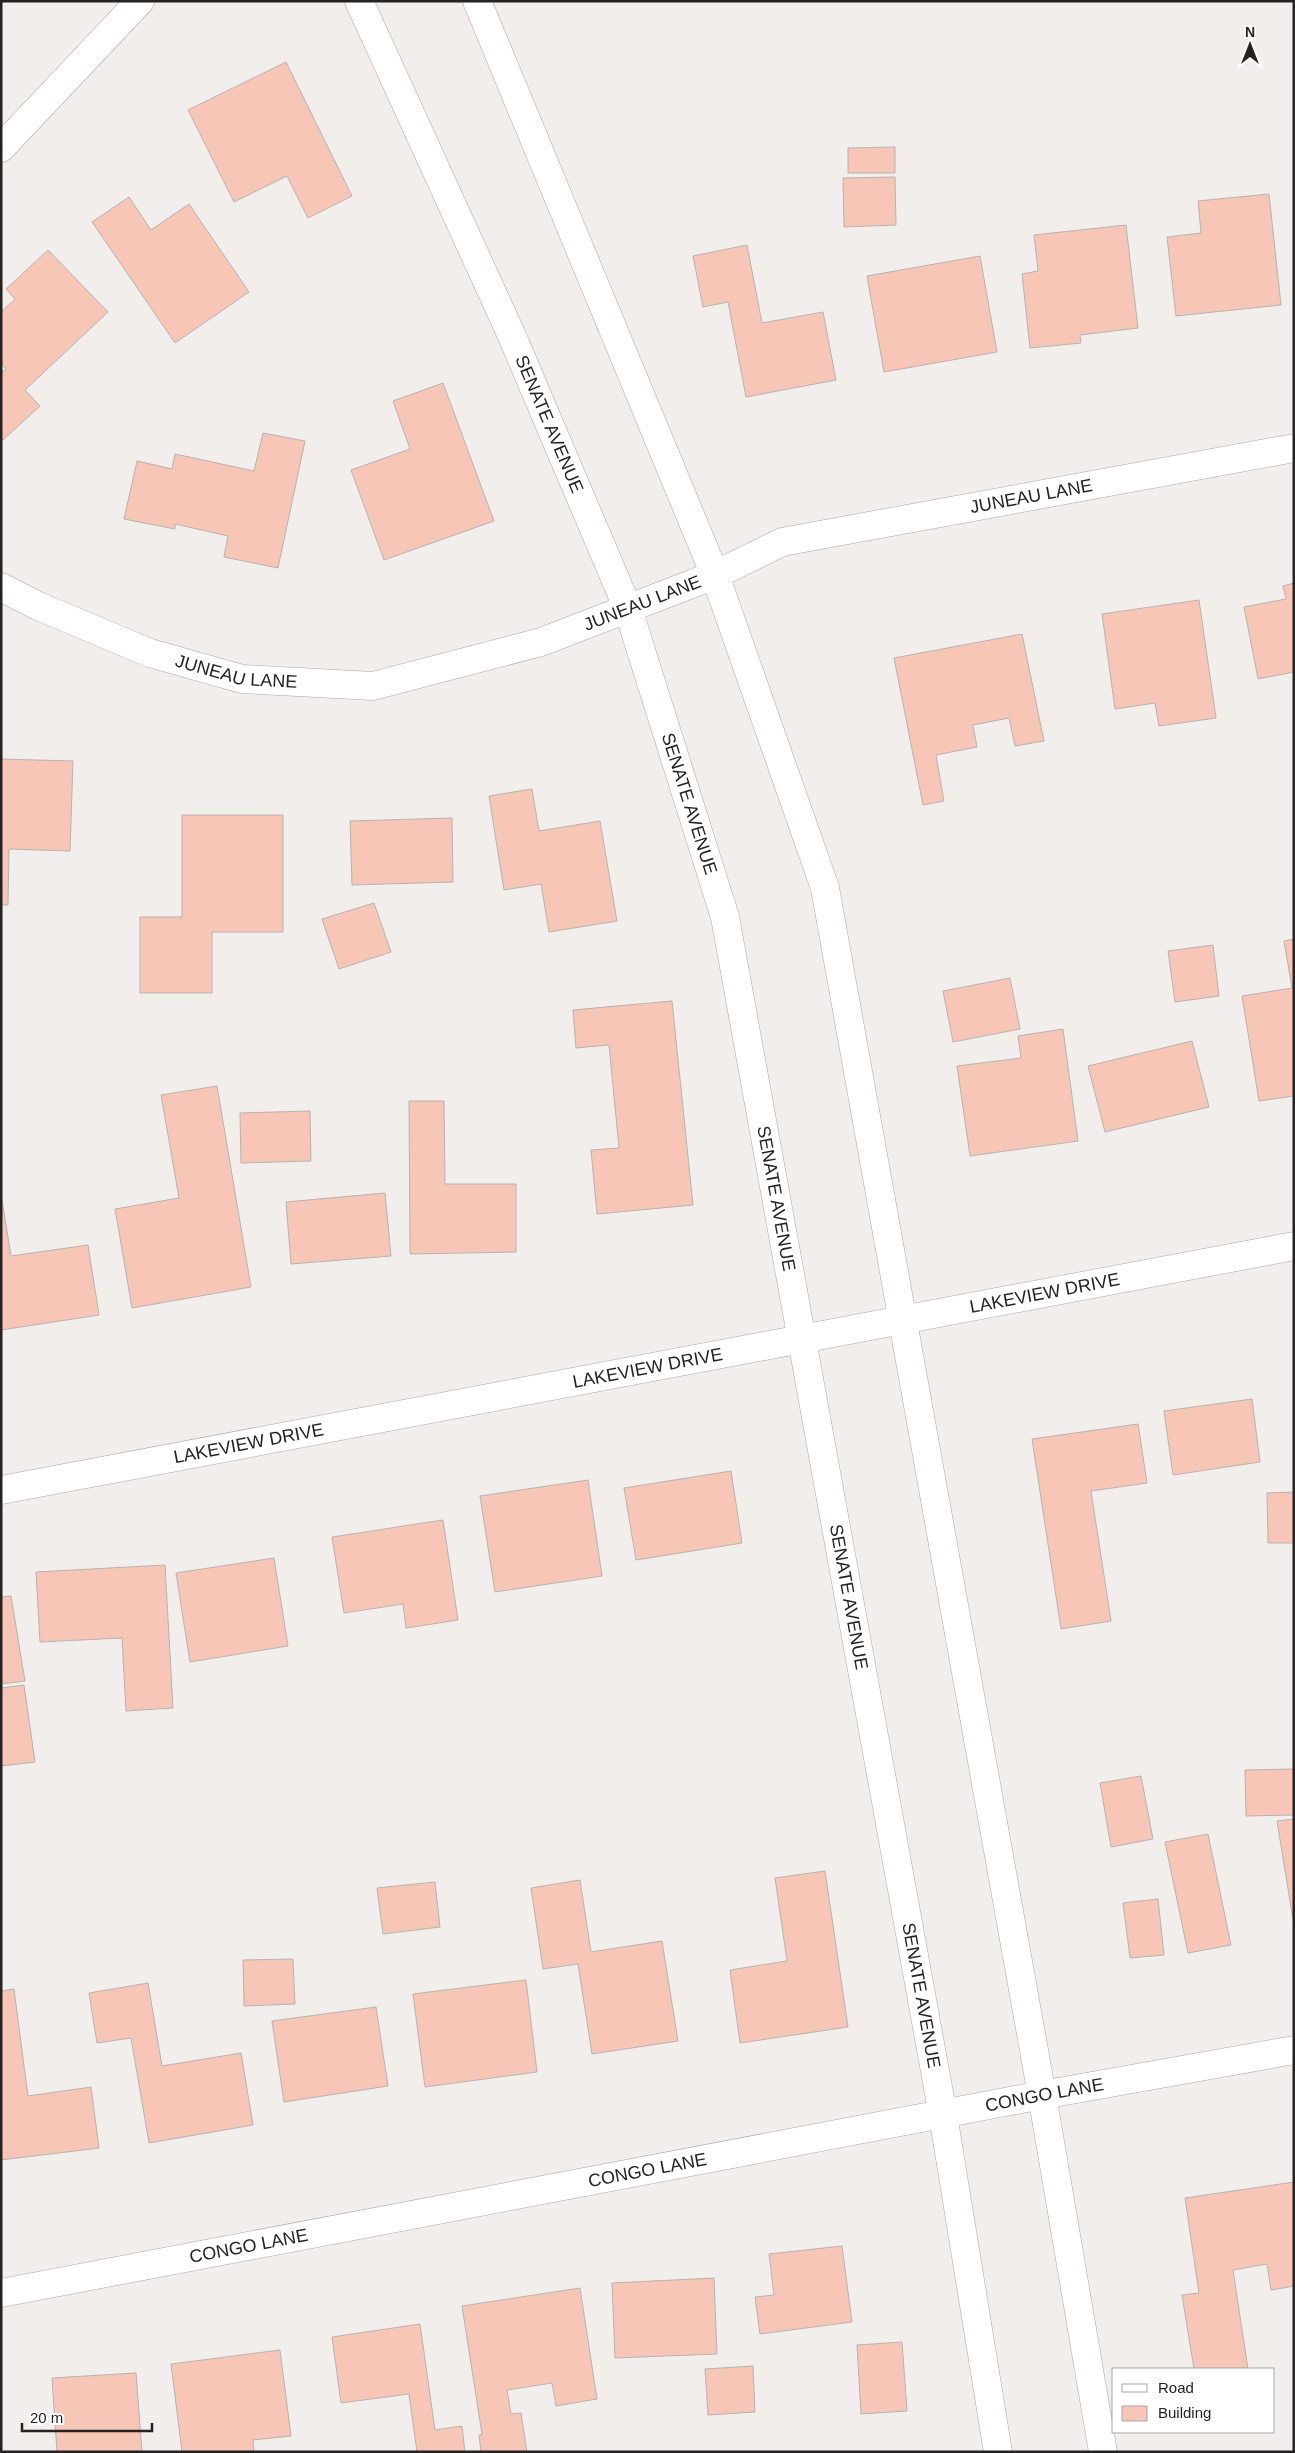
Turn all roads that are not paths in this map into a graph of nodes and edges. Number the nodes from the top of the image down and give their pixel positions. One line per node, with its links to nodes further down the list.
1 (140, 1): 4 (street)
2 (359, 1): 8 (street, SENATE AVENUE)
3 (477, 1): 6 (street)
4 (1, 148)
5 (1294, 448): 6 (street, JUNEAU LANE)
6 (715, 575): 8 (street, JUNEAU LANE); 10 (street)
7 (1, 587): 8 (street, JUNEAU LANE)
8 (628, 609): 11 (street, SENATE AVENUE)
9 (1294, 1246): 10 (street, LAKEVIEW DRIVE)
10 (903, 1320): 11 (street, LAKEVIEW DRIVE); 14 (street)
11 (802, 1338): 12 (street, LAKEVIEW DRIVE); 15 (street, SENATE AVENUE)
12 (1, 1490)
13 (1294, 2050): 14 (street, CONGO LANE)
14 (1042, 2095): 15 (street, CONGO LANE); 18 (street)
15 (943, 2115): 16 (street, CONGO LANE); 17 (street, SENATE AVENUE)
16 (1, 2293)
17 (998, 2452)
18 (1102, 2452)

